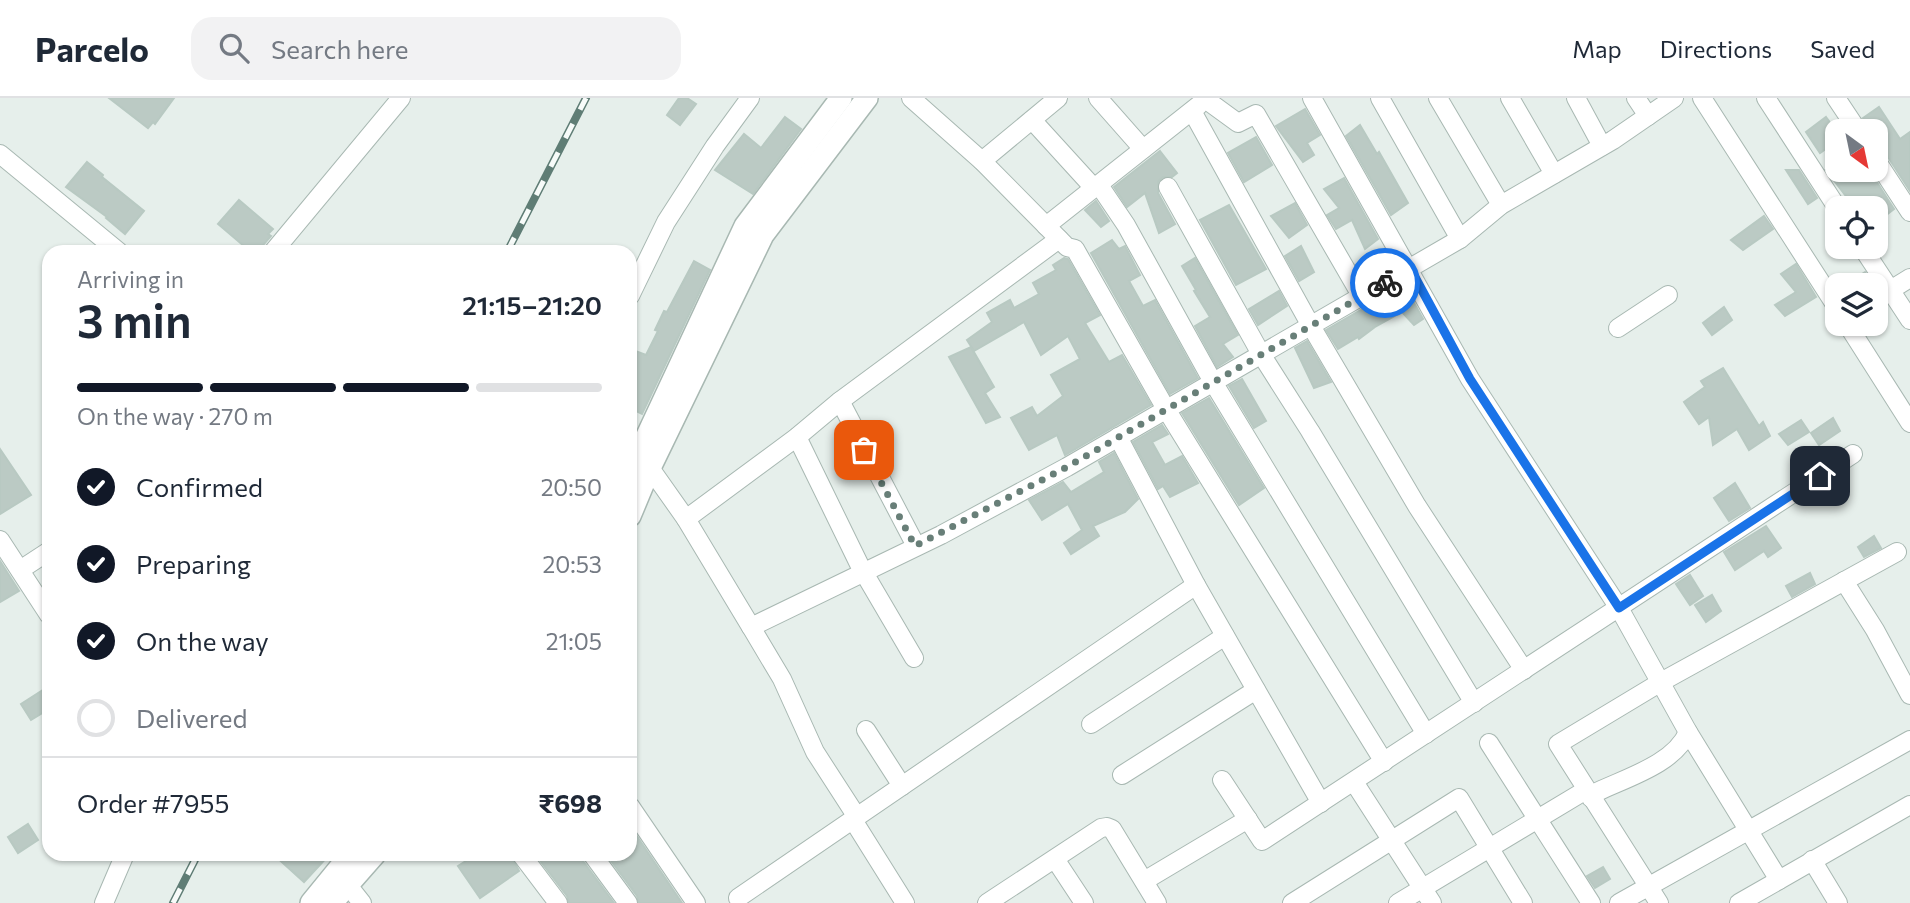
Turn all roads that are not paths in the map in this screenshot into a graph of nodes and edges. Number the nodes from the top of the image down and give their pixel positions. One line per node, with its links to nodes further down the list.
1 (401, 98): 36 (street)
2 (750, 98): 39 (street)
3 (841, 98): 57 (street)
4 (867, 98): 57 (street)
5 (911, 98): 25 (street)
6 (1058, 98): 21 (street)
7 (1098, 98): 23 (street)
8 (1312, 98): 37 (street)
9 (1380, 98): 34 (street)
10 (1438, 98): 31 (street)
11 (1510, 98): 26 (street)
12 (1576, 98): 22 (street)
13 (1636, 98): 19 (street)
14 (1674, 98): 19 (street)
15 (1702, 98): 40 (street)
16 (1766, 98): 30 (street)
17 (1836, 98): 20 (street)
18 (1201, 103): 23 (street); 43 (street); 46 (street)
19 (1648, 116): 22 (street)
20 (1849, 119)
21 (1032, 120): 25 (street); 28 (street)
22 (1602, 146): 26 (street)
23 (1143, 149): 28 (street)
24 (0, 154): 35 (street)
25 (982, 161): 33 (street)
26 (1554, 174): 31 (street)
27 (1888, 178): 32 (street)
28 (1097, 186): 33 (street); 50 (street)
29 (1168, 187): 49 (street)
30 (1830, 196)
31 (1501, 205): 34 (street)
32 (1910, 212)
33 (1052, 233): 51 (street); 52 (street)
34 (1460, 239): 37 (street)
35 (110, 245)
36 (279, 245)
37 (1410, 268): 43 (street); 68 (street)
38 (1910, 278): 41 (street)
39 (637, 282)
40 (1825, 289)
41 (1888, 292)
42 (1668, 295): 47 (street)
43 (1362, 297): 46 (street)
44 (1888, 300): 45 (street)
45 (1910, 320)
46 (1311, 326): 49 (street); 72 (street)
47 (1618, 328)
48 (1855, 336): 53 (street)
49 (1261, 354): 50 (street); 76 (street)
50 (1213, 382): 52 (street); 80 (street)
51 (840, 401): 54 (street); 60 (street)
52 (1166, 409): 55 (street); 83 (street)
53 (1910, 423)
54 (797, 437): 58 (street); 64 (street)
55 (1118, 437): 60 (street); 66 (street)
56 (1853, 454): 68 (street)
57 (640, 470): 58 (street)
58 (686, 519): 69 (street)
59 (0, 540): 63 (street)
60 (915, 546): 64 (street)
61 (1897, 552): 65 (street)
62 (42, 556): 63 (street)
63 (20, 570): 67 (street)
64 (864, 571): 69 (street); 71 (street)
65 (1844, 581): 73 (street); 75 (street)
66 (1196, 585): 70 (street); 87 (street)
67 (42, 604)
68 (1619, 608): 72 (street); 73 (street)
69 (751, 627): 92 (street)
70 (1225, 636): 74 (street); 77 (street)
71 (914, 658)
72 (1524, 670): 76 (street)
73 (1661, 682): 79 (street); 88 (street)
74 (1256, 690): 84 (street); 89 (street)
75 (1910, 695)
76 (1474, 704): 80 (street)
77 (1091, 724)
78 (866, 730): 87 (street)
79 (1688, 732): 88 (street); 95 (street)
80 (1426, 734): 83 (street)
81 (1910, 740): 95 (street)
82 (1489, 743): 94 (street)
83 (1384, 762): 86 (street)
84 (1122, 775)
85 (1222, 780): 93 (street)
86 (1354, 782): 89 (street); 96 (street)
87 (902, 786): 92 (street)
88 (1588, 794): 94 (street); 108 (street)
89 (1321, 803): 93 (street)
90 (1910, 805): 99 (street)
91 (637, 816): 119 (street)
92 (855, 818): 111 (street); 120 (street)
93 (1248, 819): 106 (street)
94 (1537, 819): 97 (street); 126 (street)
95 (1750, 831): 105 (street); 108 (street)
96 (1392, 840): 97 (street); 109 (street); 124 (street)
97 (1490, 848): 109 (street); 112 (street)
98 (1055, 859): 106 (street); 110 (street); 122 (street)
99 (1812, 860): 105 (street); 130 (street)
100 (122, 861): 113 (street)
101 (345, 861): 114 (street)
102 (368, 861): 107 (street)
103 (526, 861): 117 (street)
104 (597, 861): 118 (street)
105 (1779, 880): 129 (street)
106 (1144, 881): 123 (street)
107 (347, 884): 115 (street); 116 (street)
108 (1650, 887): 127 (street); 128 (street)
109 (1428, 895): 125 (street)
110 (1011, 897): 121 (street)
111 (738, 898)
112 (1518, 901)
113 (104, 903)
114 (311, 903)
115 (332, 903)
116 (362, 903)
117 (558, 903)
118 (628, 903)
119 (696, 903)
120 (905, 903)
121 (987, 903)
122 (1084, 903)
123 (1157, 903)
124 (1293, 903)
125 (1398, 903)
126 (1591, 903)
127 (1619, 903)
128 (1659, 903)
129 (1740, 903)
130 (1838, 903)

